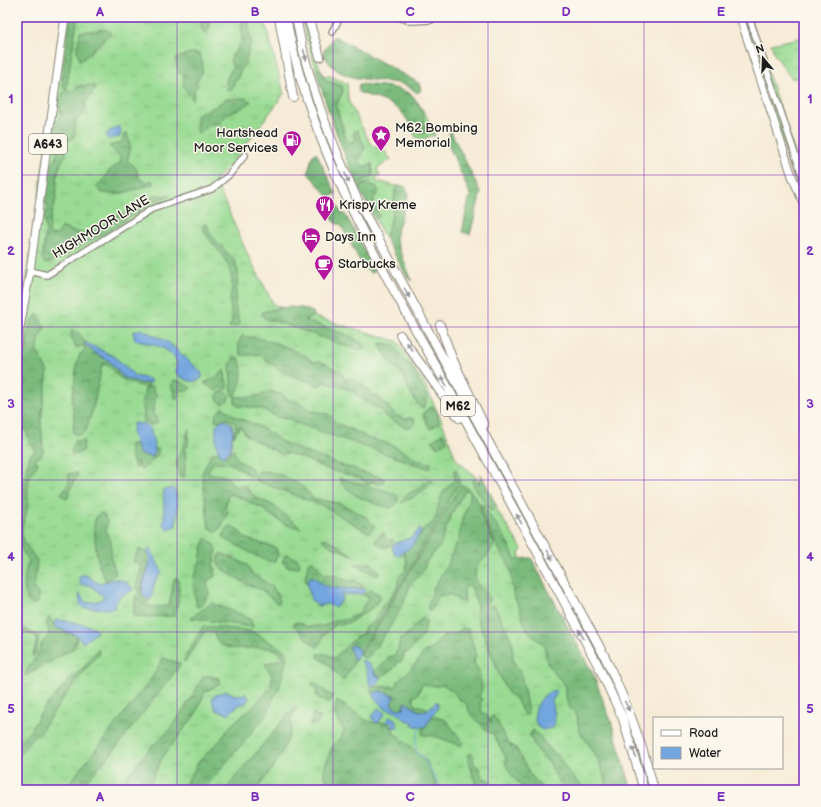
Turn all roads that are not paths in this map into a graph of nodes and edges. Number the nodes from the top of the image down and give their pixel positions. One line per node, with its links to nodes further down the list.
1 (65, 17): 17 (main road, A643)
2 (279, 17): 13 (highway)
3 (286, 17): 22 (highway, M62, one-way to 3)
4 (296, 17): 23 (highway, M62, one-way to 23)
5 (308, 17): 12 (highway)
6 (340, 17): 11 (street)
7 (399, 17): 10 (street)
8 (740, 17): 16 (main road)
9 (749, 17): 15 (street)
10 (431, 20)
11 (332, 32)
12 (320, 57)
13 (293, 97)
14 (245, 155): 17 (street, HIGHMOOR LANE)
15 (804, 181)
16 (804, 205)
17 (30, 271): 18 (main road, A643)
18 (20, 304): 21 (main road, A643)
19 (440, 325): 23 (highway)
20 (400, 335): 22 (highway, one-way to 20)
21 (17, 345)
22 (487, 460): 24 (highway, M62, one-way to 22)
23 (498, 460): 25 (highway, M62, one-way to 25)
24 (644, 790)
25 (654, 790)

